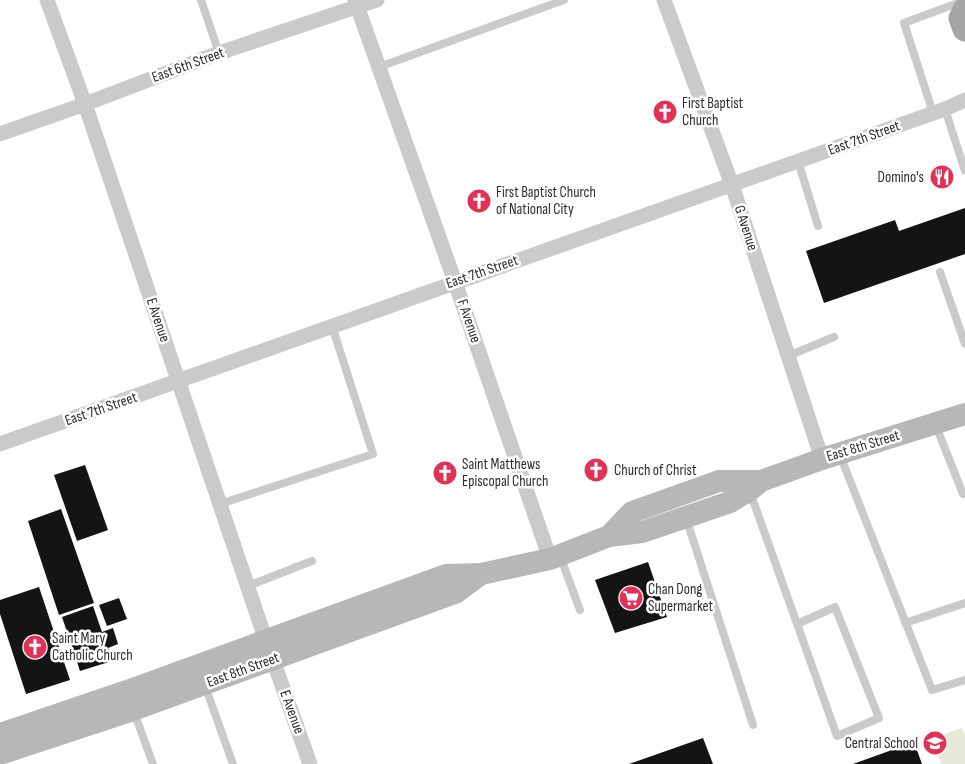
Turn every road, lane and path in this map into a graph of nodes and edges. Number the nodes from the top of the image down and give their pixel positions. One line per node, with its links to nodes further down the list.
1 (47, 0): 13 (street, E Avenue)
2 (201, 0): 10 (lane)
3 (377, 0): 7 (street, East 6th Street)
4 (564, 0): 11 (lane)
5 (664, 0): 18 (street, G Avenue)
6 (965, 0): 14 (lane)
7 (356, 4): 10 (street, East 6th Street); 11 (street, F Avenue)
8 (965, 10): 9 (main road)
9 (965, 29)
10 (219, 53): 13 (street, East 6th Street)
11 (378, 67): 21 (street, F Avenue)
12 (965, 100): 14 (street, East 7th Street)
13 (85, 104): 15 (street, East 6th Street); 26 (street, E Avenue)
14 (939, 111): 16 (street, East 7th Street); 17 (lane)
15 (0, 134)
16 (798, 161): 18 (street, East 7th Street); 19 (lane)
17 (965, 171)
18 (732, 185): 21 (street, East 7th Street); 25 (street, G Avenue)
19 (818, 226)
20 (940, 272): 24 (lane)
21 (456, 282): 22 (street, East 7th Street); 36 (street, F Avenue)
22 (332, 326): 26 (street, East 7th Street); 33 (lane)
23 (834, 337): 25 (lane)
24 (965, 344)
25 (788, 356): 30 (street, G Avenue)
26 (179, 382): 29 (street, East 7th Street); 33 (street, E Avenue)
27 (965, 414): 28 (main road, East 8th Street)
28 (936, 424): 30 (main road, East 8th Street); 32 (lane)
29 (0, 444)
30 (830, 456): 31 (main road, East 8th Street); 41 (lane)
31 (755, 486): 34 (main road, East 8th Street); 35 (main road, East 8th Street); 42 (lane)
32 (965, 493)
33 (220, 504): 38 (street, E Avenue)
34 (686, 516): 35 (main road, East 8th Street); 47 (lane)
35 (609, 536): 36 (main road, East 8th Street)
36 (555, 557): 40 (lane); 43 (main road, East 8th Street)
37 (312, 561): 38 (lane)
38 (248, 586): 43 (street, E Avenue)
39 (965, 602): 41 (lane)
40 (580, 610)
41 (905, 623): 44 (lane)
42 (798, 624): 42 (lane)
43 (270, 650): 45 (main road, East 8th Street); 48 (main road, East 8th Street); 52 (street, E Avenue)
44 (965, 680)
45 (204, 684): 46 (main road, East 8th Street); 51 (lane)
46 (133, 710): 49 (main road, East 8th Street); 50 (lane)
47 (753, 724)
48 (0, 734)
49 (0, 754)
50 (153, 764)
51 (233, 764)
52 (310, 764)

